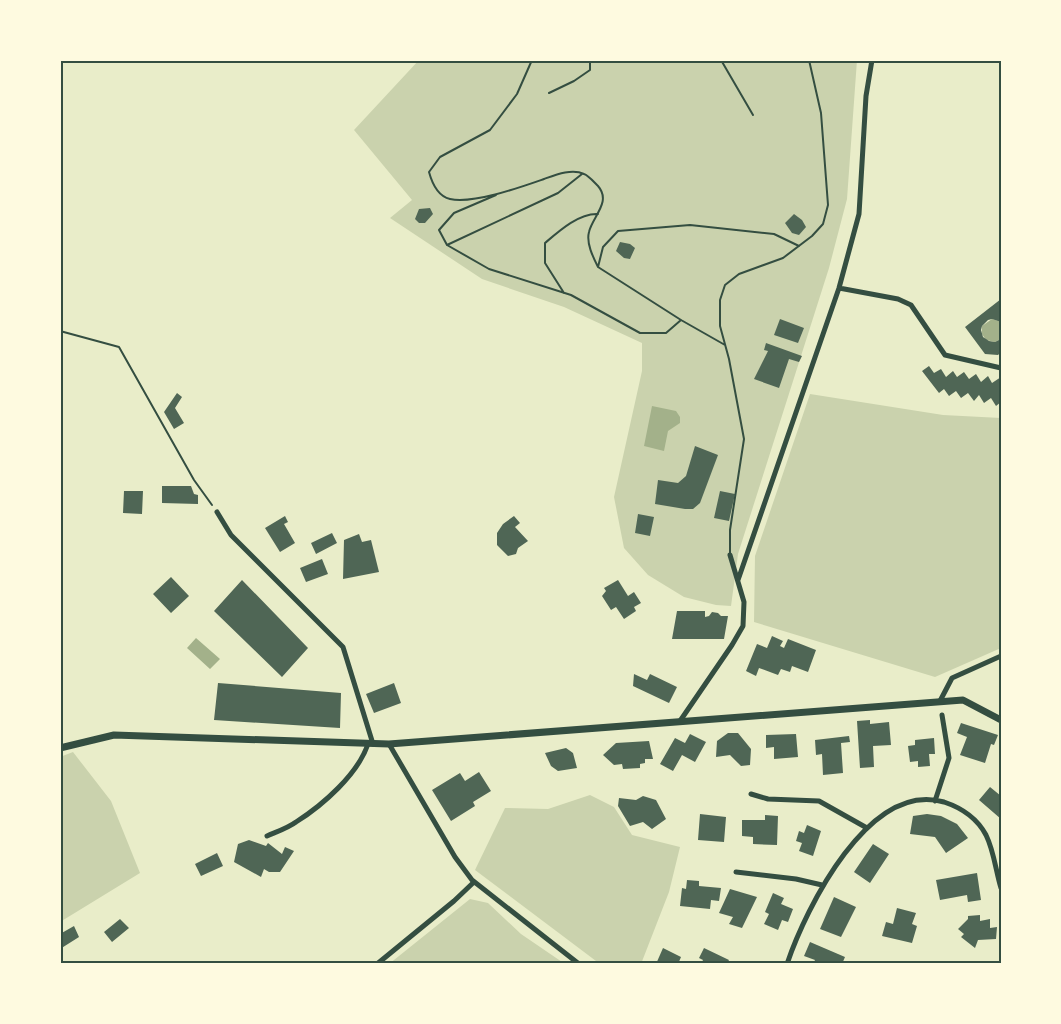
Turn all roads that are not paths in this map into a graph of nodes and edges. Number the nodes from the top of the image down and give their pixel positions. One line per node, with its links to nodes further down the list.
1 (532, 60): 9 (lane)
2 (590, 60): 6 (lane)
3 (721, 60): 7 (lane)
4 (808, 60): 12 (lane)
5 (872, 60): 14 (street)
6 (549, 93)
7 (753, 115)
8 (584, 173): 9 (lane); 10 (lane); 11 (lane)
9 (501, 192): 11 (lane)
10 (598, 214): 13 (lane); 15 (lane)
11 (447, 245): 15 (lane)
12 (799, 246): 13 (lane); 17 (lane)
13 (598, 267): 16 (lane)
14 (839, 288): 18 (street); 21 (street)
15 (564, 293): 16 (lane)
16 (681, 320): 17 (lane)
17 (725, 345): 20 (lane)
18 (1001, 368)
19 (217, 512): 27 (street)
20 (730, 555): 21 (street)
21 (738, 580): 26 (street)
22 (1001, 656): 23 (street)
23 (940, 701): 25 (street); 26 (street)
24 (942, 715): 31 (street)
25 (1001, 720)
26 (680, 721): 28 (street)
27 (371, 744): 28 (street); 29 (street); 33 (street)
28 (389, 744): 35 (street)
29 (60, 747)
30 (751, 794): 32 (street)
31 (935, 801): 32 (street); 37 (street)
32 (867, 828): 36 (street)
33 (267, 836)
34 (736, 872): 36 (street)
35 (474, 882): 38 (street); 39 (street)
36 (822, 885): 40 (street)
37 (1001, 888)
38 (377, 964)
39 (579, 964)
40 (787, 964)

